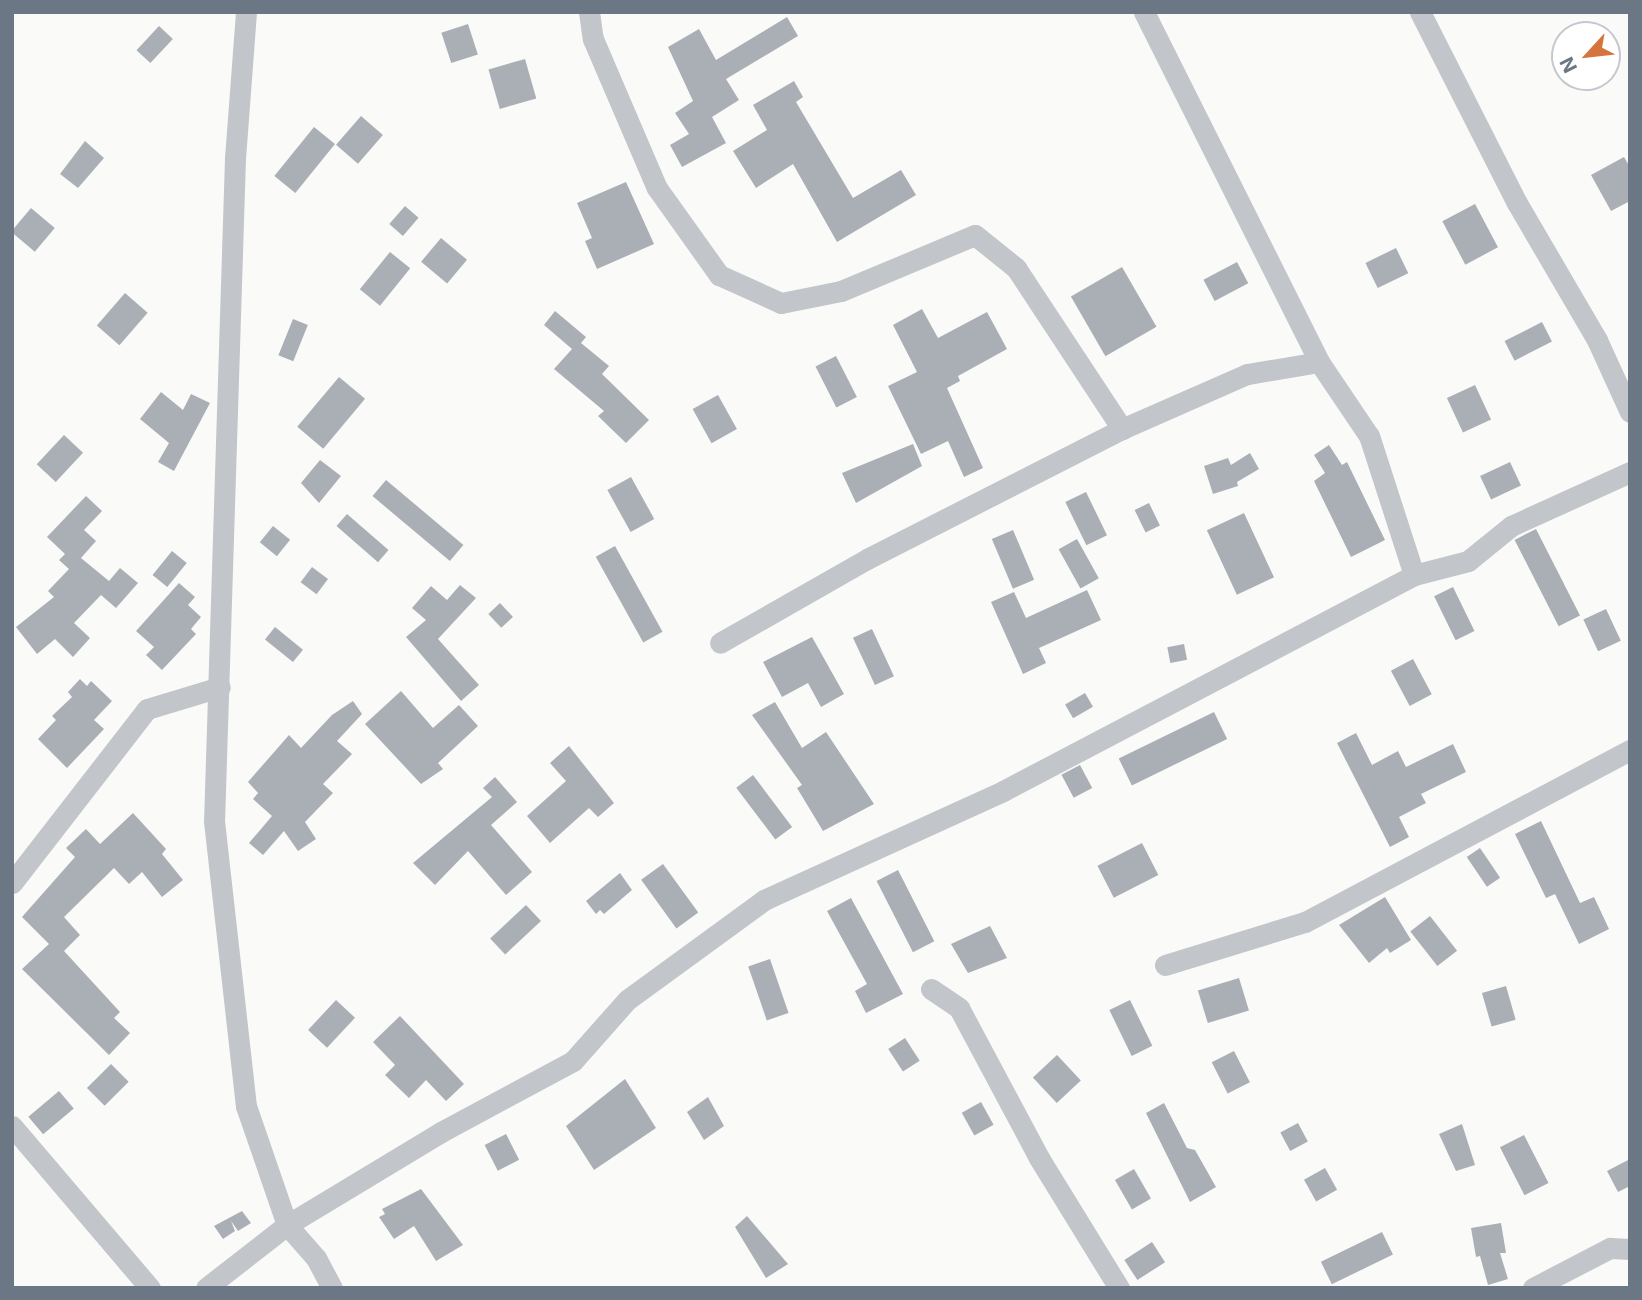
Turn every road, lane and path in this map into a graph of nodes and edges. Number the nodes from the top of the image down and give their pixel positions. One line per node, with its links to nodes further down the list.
1 (246, 12): 11 (street)
2 (589, 12): 7 (street)
3 (1144, 12): 5 (street)
4 (1420, 12): 6 (street)
5 (1319, 362): 7 (street); 9 (street)
6 (1630, 412)
7 (1122, 429): 10 (street)
8 (1630, 472): 9 (street)
9 (1414, 575): 17 (street)
10 (720, 643)
11 (220, 687): 13 (street); 17 (street)
12 (1630, 750): 14 (street)
13 (12, 883)
14 (1165, 965)
15 (931, 989): 22 (street)
16 (12, 1126): 19 (street)
17 (287, 1225): 20 (street); 21 (street)
18 (1630, 1249): 23 (street)
19 (150, 1288)
20 (206, 1288)
21 (331, 1288)
22 (1119, 1288)
23 (1533, 1288)

